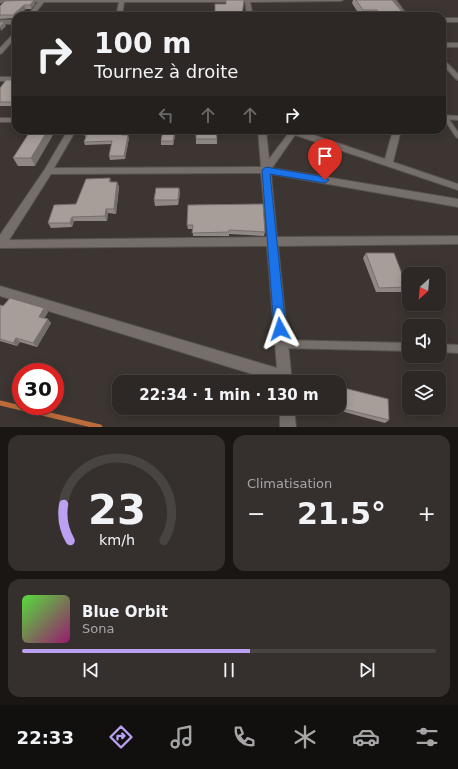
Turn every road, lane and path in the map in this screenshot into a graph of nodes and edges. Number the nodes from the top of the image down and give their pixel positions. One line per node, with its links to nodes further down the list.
1 (247, 0): 2 (street); 6 (street); 9 (street)
2 (341, 0)
3 (393, 0): 10 (street)
4 (0, 1): 5 (street)
5 (42, 1): 6 (street); 7 (street)
6 (122, 1): 8 (street)
7 (33, 12)
8 (120, 12)
9 (249, 12)
10 (402, 12)
11 (446, 20): 12 (street)
12 (458, 20)
13 (0, 22): 14 (street)
14 (12, 22)
15 (12, 37): 18 (street)
16 (446, 45): 17 (street)
17 (458, 45)
18 (2, 46): 19 (street)
19 (0, 52)
20 (446, 64): 21 (street)
21 (458, 78)
22 (0, 79): 23 (street)
23 (12, 79)
24 (446, 118): 25 (street)
25 (458, 118)
26 (0, 120): 27 (street)
27 (12, 120)
28 (446, 121): 34 (lane)
29 (70, 134): 37 (street)
30 (262, 134): 36 (street)
31 (292, 134): 36 (street)
32 (303, 134): 35 (street)
33 (396, 134): 35 (street)
34 (458, 136)
35 (388, 164): 38 (street)
36 (266, 170): 37 (street); 39 (street); 41 (street)
37 (48, 171): 42 (street)
38 (458, 187)
39 (458, 203)
40 (458, 240): 41 (street)
41 (272, 241): 42 (street); 44 (street)
42 (0, 244)
43 (0, 291): 48 (street)
44 (281, 344): 45 (lane); 49 (street)
45 (402, 347)
46 (446, 348): 47 (lane)
47 (458, 349)
48 (271, 375)
49 (284, 375)
50 (287, 415): 51 (street)
51 (288, 427)

